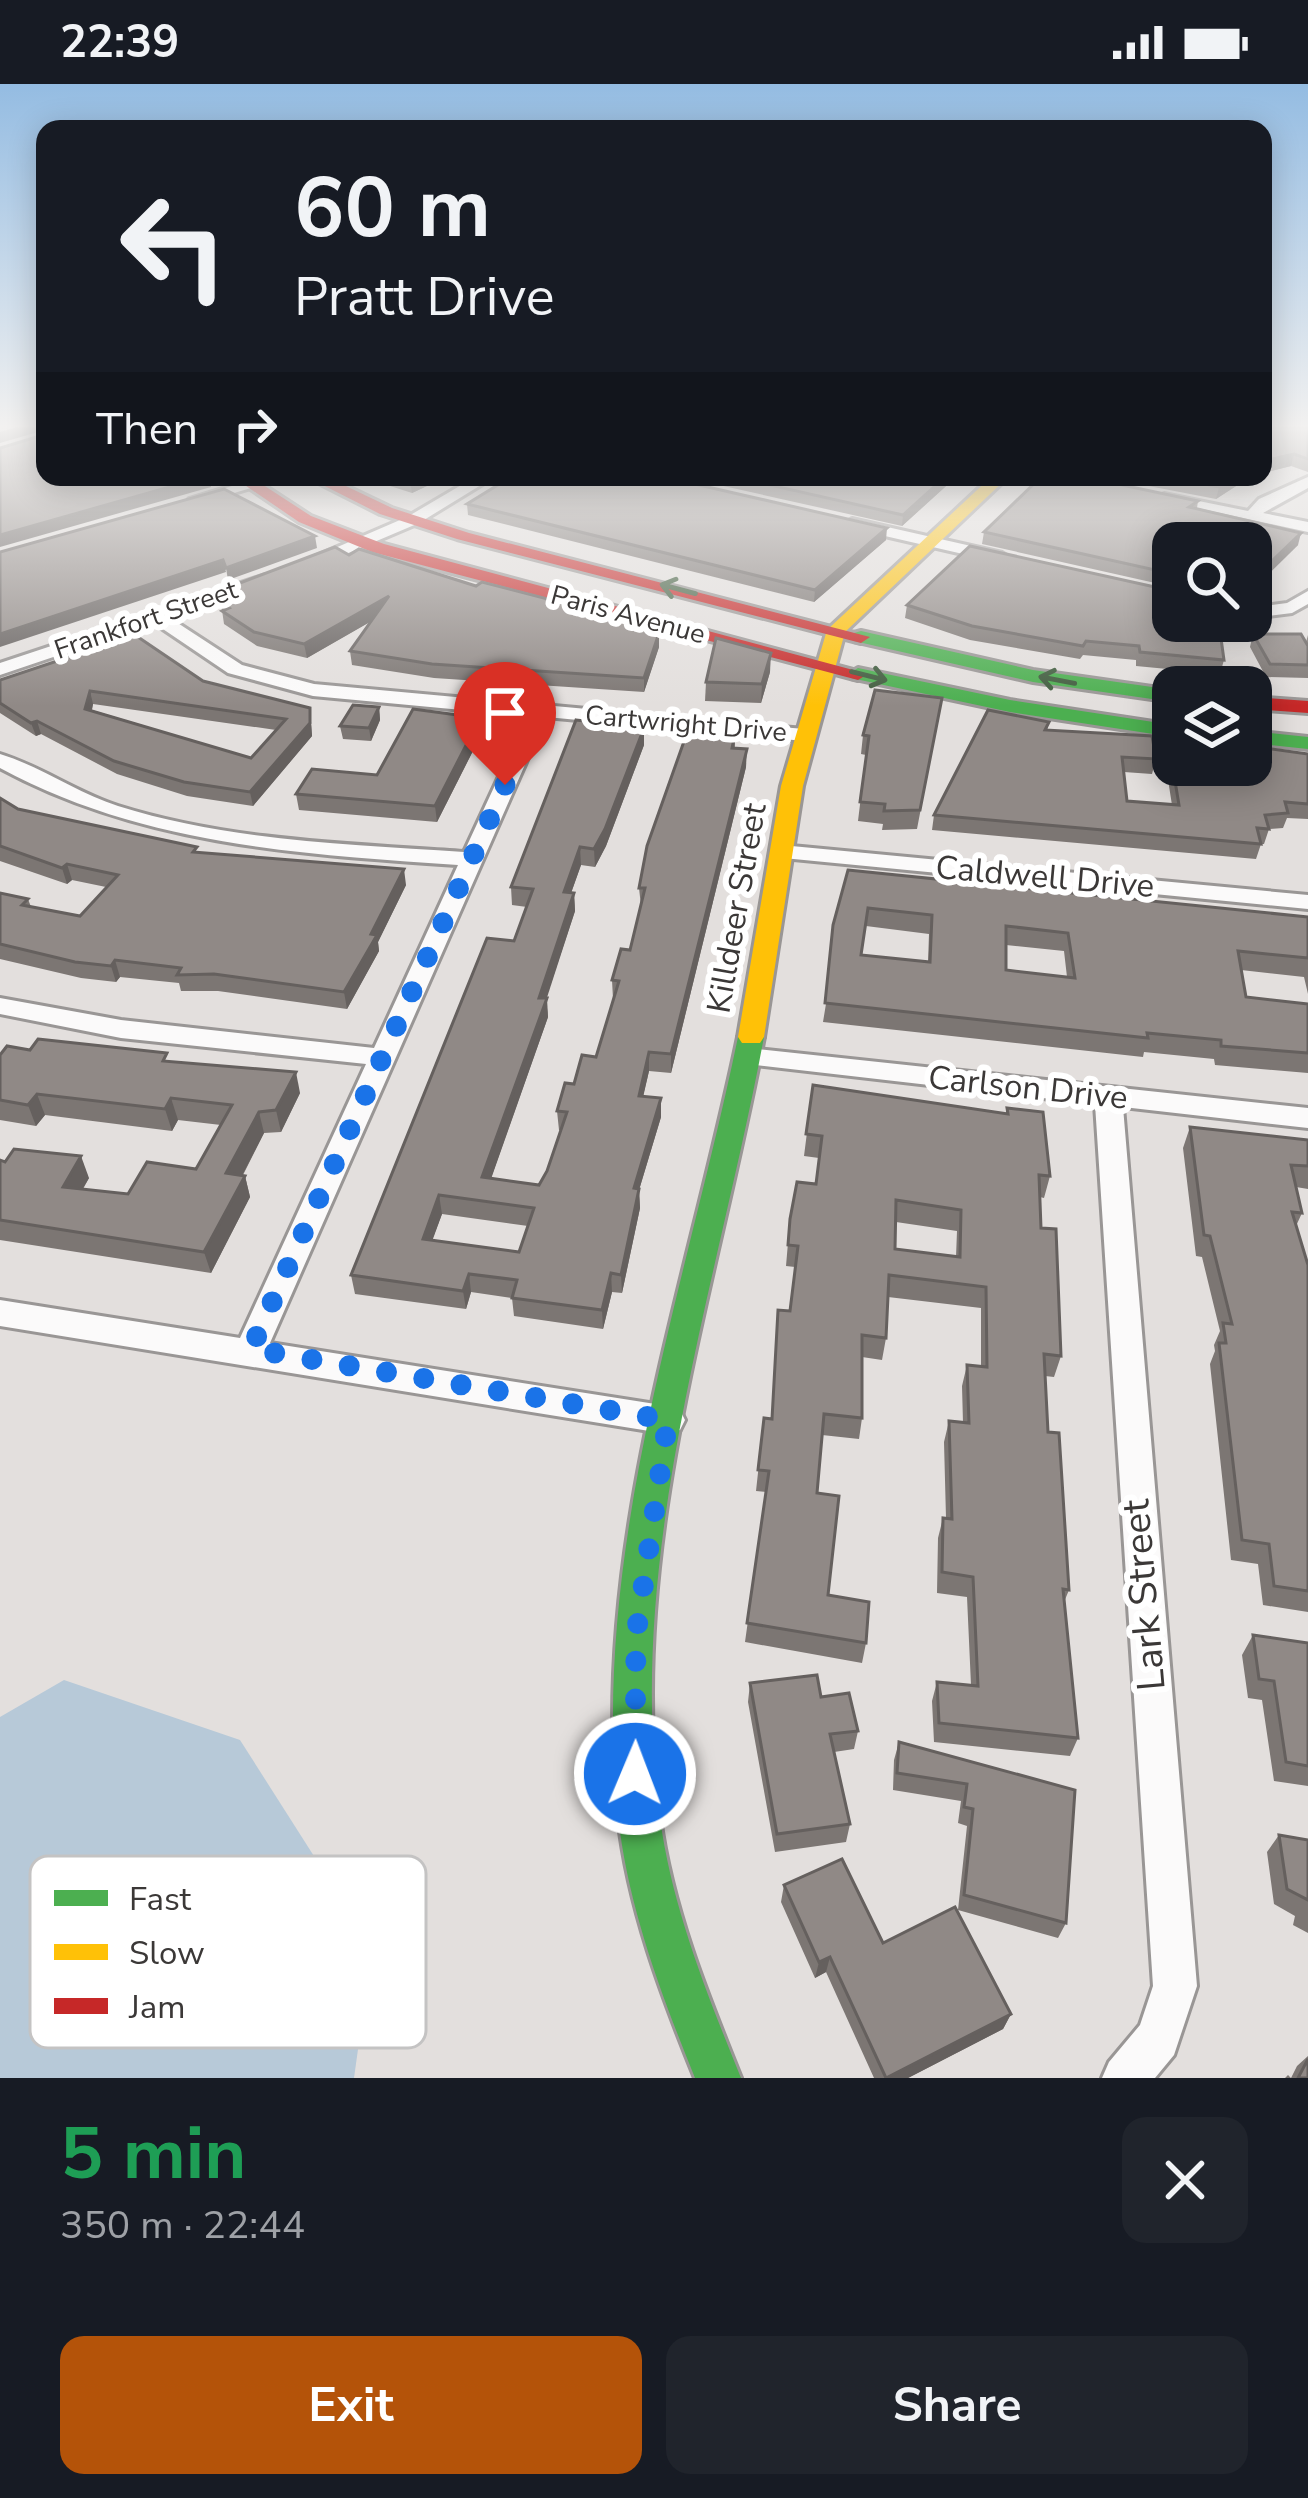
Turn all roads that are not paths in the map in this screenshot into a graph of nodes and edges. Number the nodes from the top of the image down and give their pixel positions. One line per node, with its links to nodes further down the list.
1 (313, 520): 7 (street, Paris Avenue)
2 (413, 520): 7 (street, Frankfort Street); 13 (street, Paris Avenue, one-way to 2)
3 (953, 520): 8 (street, Killdeer Street)
4 (1273, 520): 6 (street)
5 (842, 521): 8 (street)
6 (1308, 527)
7 (362, 540): 12 (street, Frankfort Street); 14 (street, Paris Avenue)
8 (930, 541): 9 (street); 13 (street, Killdeer Street)
9 (1018, 562)
10 (1308, 596): 11 (street)
11 (1272, 610)
12 (156, 617): 15 (street, Frankfort Street); 19 (street, Cartwright Drive)
13 (836, 630): 14 (street, Killdeer Street); 16 (street, Paris Avenue, one-way to 13)
14 (822, 664): 20 (street, Paris Avenue, one-way to 20); 21 (street, Killdeer Street)
15 (0, 669)
16 (1152, 693)
17 (1272, 704): 18 (street)
18 (1308, 707)
19 (539, 710): 21 (street, Cartwright Drive); 26 (street)
20 (1152, 728)
21 (804, 735): 25 (street, Killdeer Street)
22 (1272, 739): 23 (street)
23 (1308, 743)
24 (0, 760): 26 (street)
25 (782, 852): 27 (street, Caldwell Drive); 30 (street, Killdeer Street)
26 (470, 859): 29 (street)
27 (1308, 902)
28 (0, 1006): 29 (street)
29 (379, 1057): 34 (street)
30 (748, 1057): 31 (street, Carlson Drive); 35 (street, Killdeer Street)
31 (1108, 1097): 32 (street, Carlson Drive); 37 (street, Lark Street)
32 (1308, 1118)
33 (0, 1313): 34 (street)
34 (251, 1349): 35 (street)
35 (668, 1420): 36 (street, Killdeer Street)
36 (718, 2078)
37 (1125, 2078)

